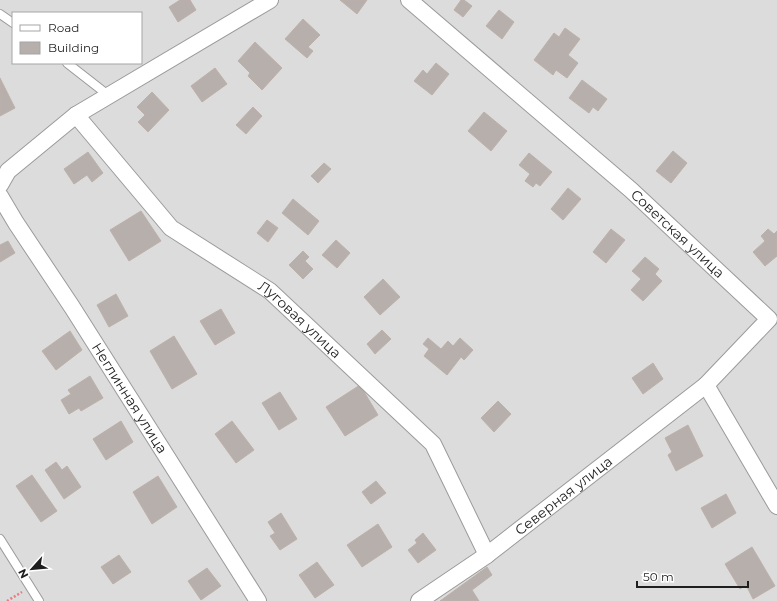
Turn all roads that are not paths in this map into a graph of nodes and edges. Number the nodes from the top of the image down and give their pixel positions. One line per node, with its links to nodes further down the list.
1 (270, 0): 6 (street)
2 (409, 0): 10 (street, Советская улица)
3 (0, 14): 4 (lane)
4 (12, 23)
5 (68, 64): 6 (lane)
6 (108, 95): 7 (street)
7 (76, 115): 8 (street); 14 (street, Луговая улица)
8 (0, 185)
9 (0, 196): 16 (street, Неглинная улица)
10 (773, 316): 11 (street, Советская улица)
11 (706, 386): 12 (street); 14 (street, Северная улица)
12 (777, 506)
13 (0, 539): 15 (lane)
14 (488, 555): 17 (street, Северная улица)
15 (39, 601)
16 (258, 601)
17 (418, 601)

